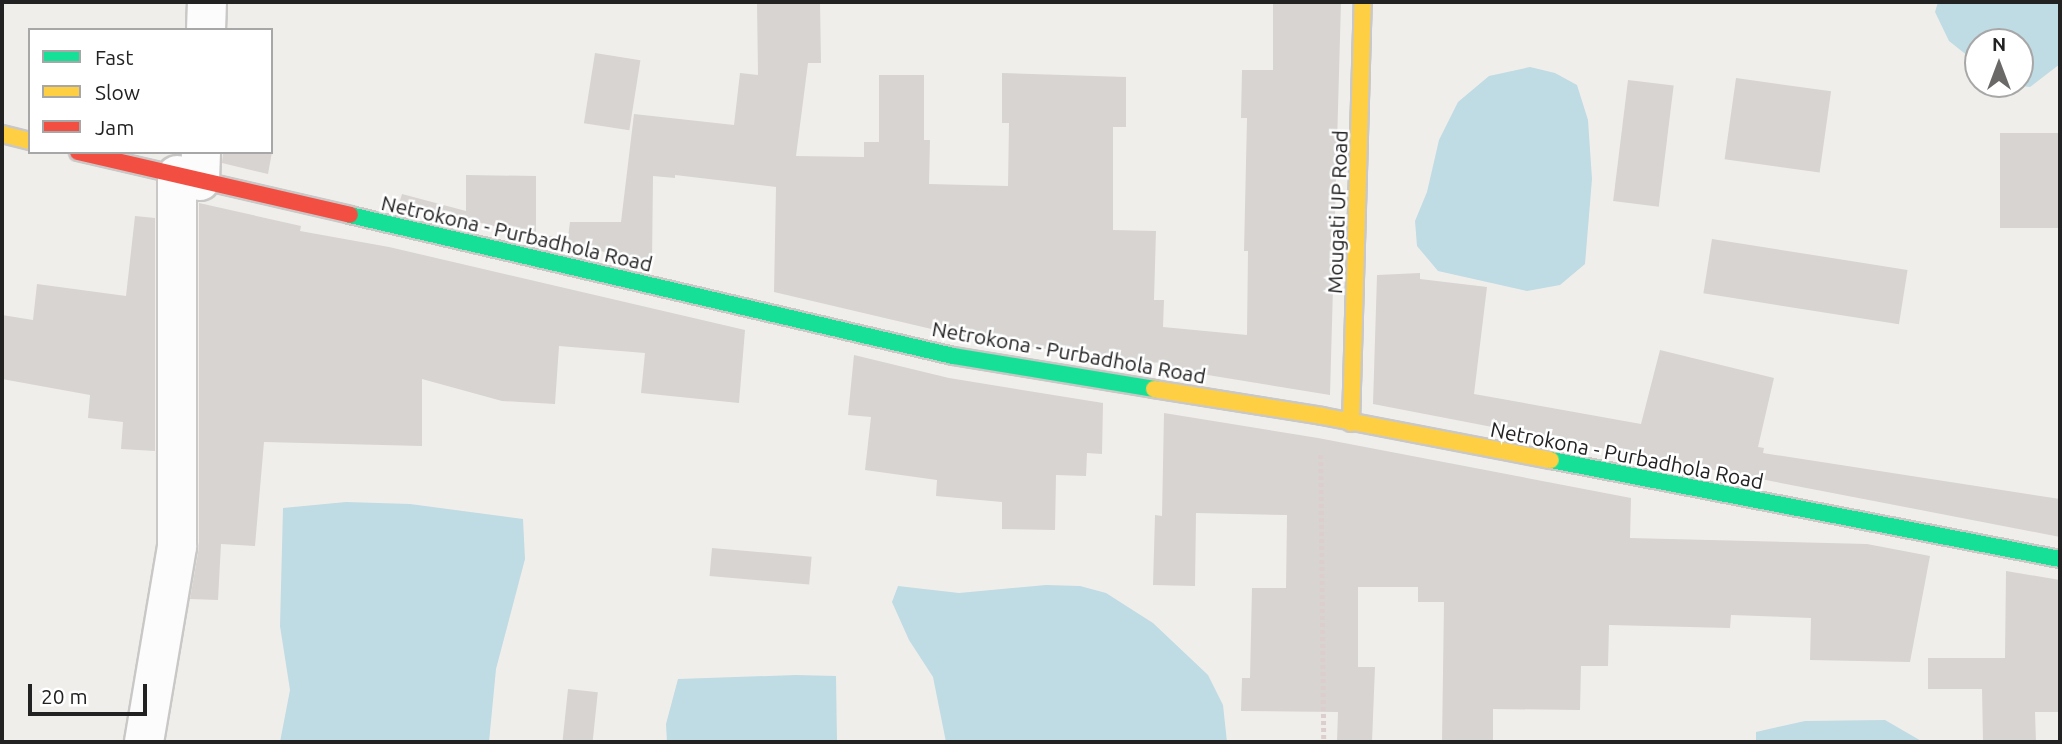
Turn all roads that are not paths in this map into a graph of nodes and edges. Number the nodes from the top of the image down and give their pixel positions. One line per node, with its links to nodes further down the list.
1 (207, 2): 3 (street)
2 (1363, 2): 8 (main road, Mougati UP Road)
3 (206, 28)
4 (2, 134): 5 (main road)
5 (28, 140)
6 (92, 154): 7 (main road, Netrokona - Purbadhola Road)
7 (193, 169): 8 (main road, Netrokona - Purbadhola Road); 10 (street)
8 (1351, 423): 9 (main road, Netrokona - Purbadhola Road)
9 (2060, 559)
10 (144, 742)

